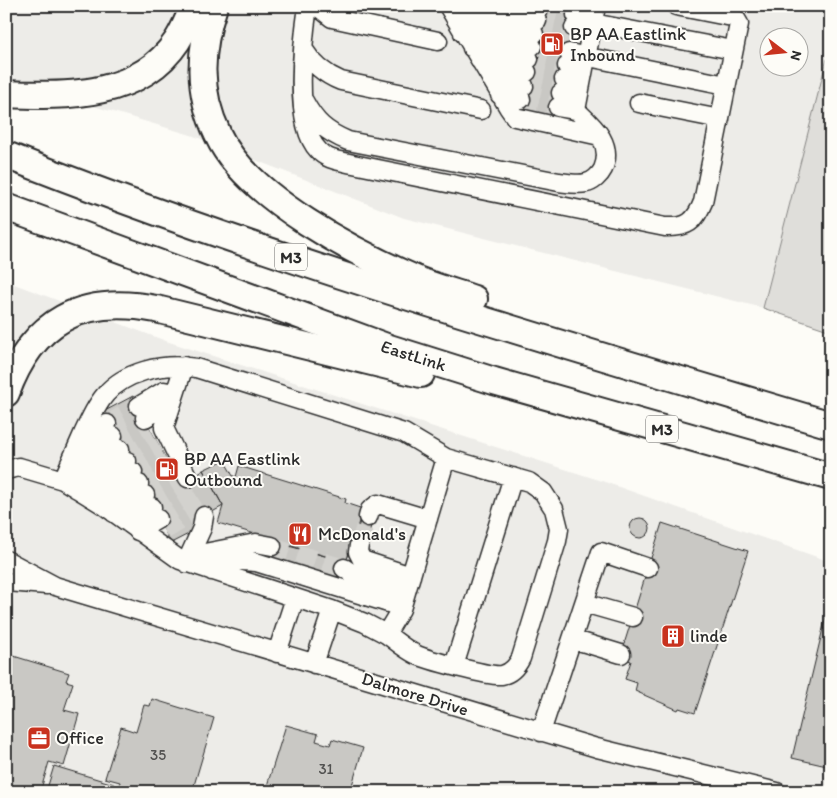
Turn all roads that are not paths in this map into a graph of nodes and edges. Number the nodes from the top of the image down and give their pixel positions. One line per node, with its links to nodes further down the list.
1 (194, 6): 14 (highway)
2 (214, 6): 23 (highway)
3 (308, 6): 9 (street)
4 (317, 6): 7 (street)
5 (687, 7): 10 (street)
6 (464, 29): 8 (street); 8 (street); 12 (street)
7 (438, 41)
8 (531, 48): 12 (street); 15 (street)
9 (304, 50): 16 (street); 18 (street)
10 (733, 50): 11 (street); 13 (street)
11 (578, 57): 13 (street); 20 (street)
12 (491, 79): 15 (street)
13 (726, 85): 19 (street)
14 (6, 94)
15 (500, 95): 20 (street)
16 (302, 96): 19 (street); 20 (street)
17 (639, 103): 19 (street)
18 (481, 110)
19 (720, 120)
20 (600, 136)
21 (6, 155): 23 (highway, M3)
22 (6, 207): 25 (highway, EastLink / M3)
23 (580, 350): 28 (highway, M3)
24 (184, 366): 27 (street); 29 (street); 31 (street)
25 (494, 381): 26 (highway); 35 (highway, EastLink / M3)
26 (6, 393)
27 (174, 398): 27 (street)
28 (831, 425)
29 (81, 439): 32 (street); 36 (street)
30 (6, 455): 33 (street)
31 (446, 458): 34 (street); 39 (street)
32 (72, 459): 36 (street); 36 (street)
33 (13, 469): 36 (street)
34 (513, 477): 59 (street); 59 (street)
35 (831, 477)
36 (123, 492): 42 (street)
37 (204, 516): 42 (street)
38 (368, 517): 39 (street)
39 (428, 519): 49 (street)
40 (359, 545): 49 (street)
41 (272, 546): 42 (street)
42 (188, 559): 46 (street)
43 (6, 560): 48 (street, Dalmore Drive)
44 (344, 568): 49 (street)
45 (648, 568): 51 (street)
46 (212, 571): 49 (street); 50 (street)
47 (6, 582): 48 (street, Dalmore Drive)
48 (55, 586): 56 (street, Dalmore Drive)
49 (407, 590): 54 (street)
50 (295, 598): 52 (street); 56 (street)
51 (584, 602): 53 (street); 55 (street)
52 (332, 610): 54 (street); 58 (street)
53 (632, 617)
54 (386, 634): 59 (street)
55 (572, 639): 57 (street); 60 (street)
56 (277, 653): 58 (street, Dalmore Drive)
57 (621, 654)
58 (314, 664): 60 (street, Dalmore Drive)
59 (454, 666)
60 (541, 732): 61 (street, Dalmore Drive)
61 (777, 792)

